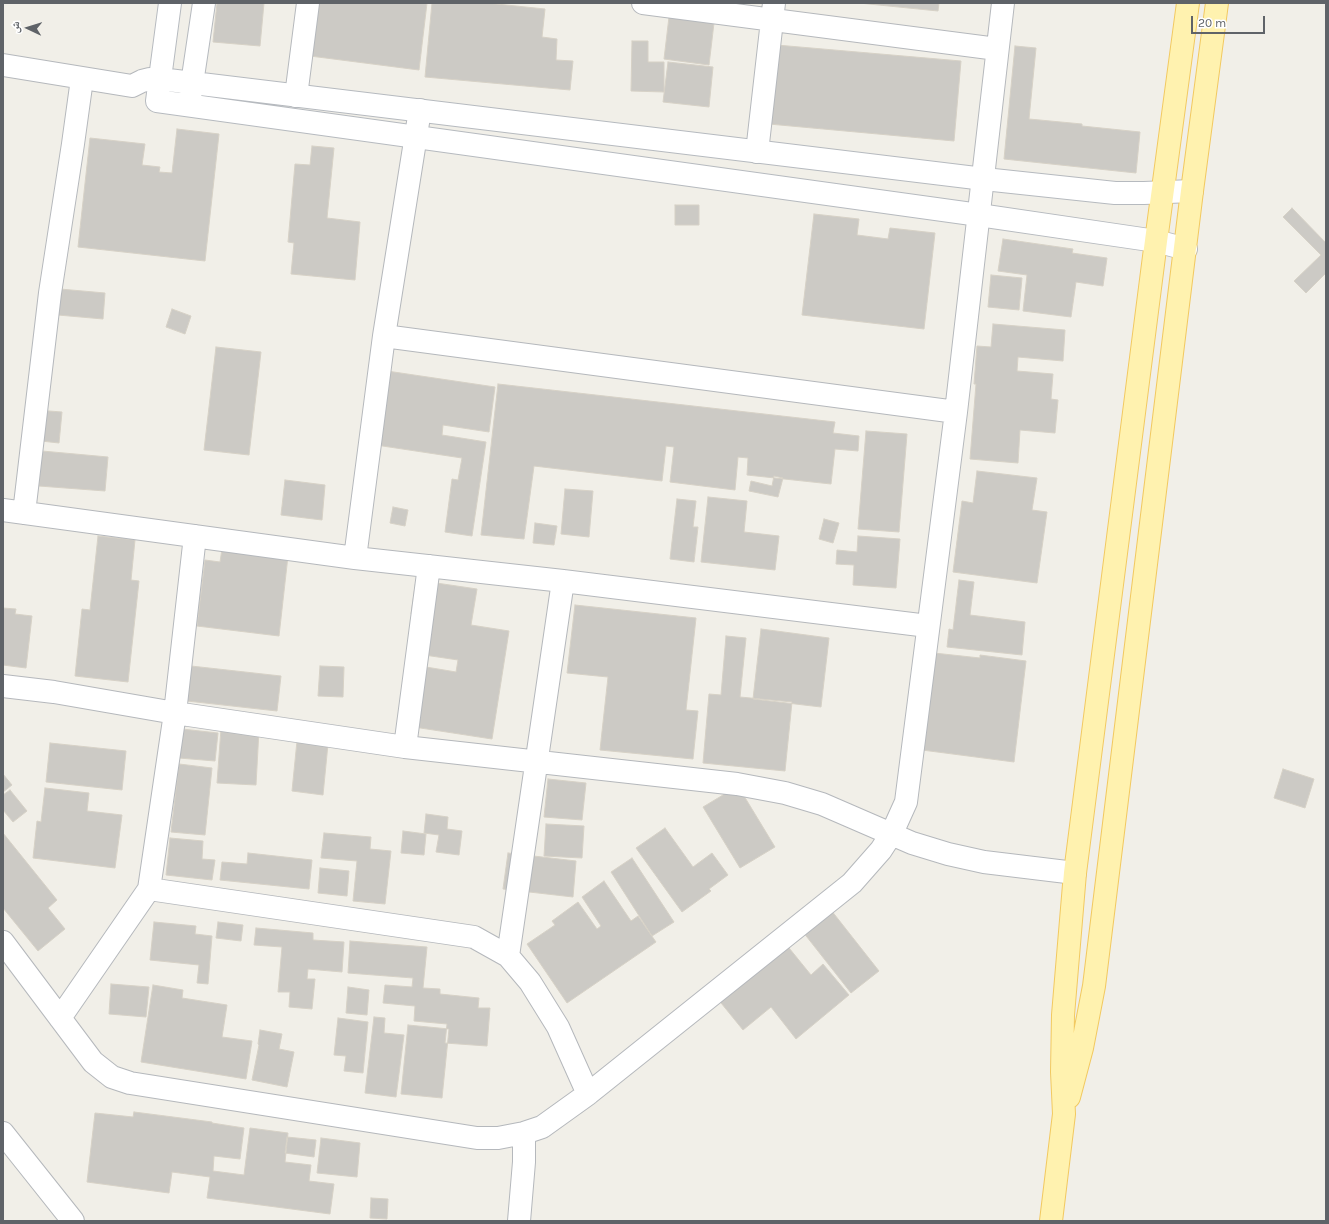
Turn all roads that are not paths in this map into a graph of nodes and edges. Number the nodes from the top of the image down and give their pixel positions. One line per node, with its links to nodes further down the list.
1 (170, 3): 12 (street)
2 (204, 3): 13 (street)
3 (308, 3): 15 (street)
4 (643, 3): 8 (street)
5 (1003, 3): 9 (street)
6 (1188, 3): 23 (main road)
7 (1217, 3): 22 (main road)
8 (773, 12): 9 (street); 20 (street)
9 (997, 49): 21 (street)
10 (3, 65): 11 (street)
11 (82, 79): 14 (street); 30 (street)
12 (160, 79): 13 (street); 14 (street); 16 (street)
13 (192, 83): 15 (street); 17 (street)
14 (132, 86): 16 (street)
15 (296, 96): 18 (street)
16 (157, 101): 17 (street)
17 (189, 106): 19 (street)
18 (420, 110): 19 (street); 20 (street)
19 (416, 137): 24 (street); 27 (street)
20 (757, 152): 21 (street)
21 (984, 179): 23 (street); 24 (street)
22 (1192, 191): 23 (street); 26 (main road)
23 (1163, 193): 25 (main road)
24 (979, 215): 25 (street); 28 (street)
25 (1156, 241): 26 (street); 41 (main road)
26 (1186, 249): 47 (main road)
27 (384, 336): 28 (street); 32 (street)
28 (956, 412): 35 (street)
29 (3, 510): 30 (street)
30 (24, 513): 31 (street)
31 (194, 536): 32 (street); 37 (street)
32 (355, 558): 33 (street)
33 (429, 566): 34 (street); 38 (street)
34 (563, 581): 35 (street); 39 (street)
35 (928, 626): 40 (street)
36 (3, 686): 37 (street)
37 (175, 712): 38 (street); 42 (street)
38 (405, 747): 39 (street)
39 (537, 762): 40 (street); 44 (street)
40 (892, 833): 41 (street); 46 (street)
41 (1075, 873): 47 (main road)
42 (148, 889): 44 (street); 45 (street)
43 (3, 942): 45 (street)
44 (508, 956): 46 (street)
45 (60, 1018): 49 (street)
46 (588, 1094): 49 (street)
47 (1064, 1114): 52 (main road)
48 (3, 1133): 50 (street)
49 (524, 1134): 51 (street)
50 (73, 1221)
51 (519, 1221)
52 (1051, 1221)

